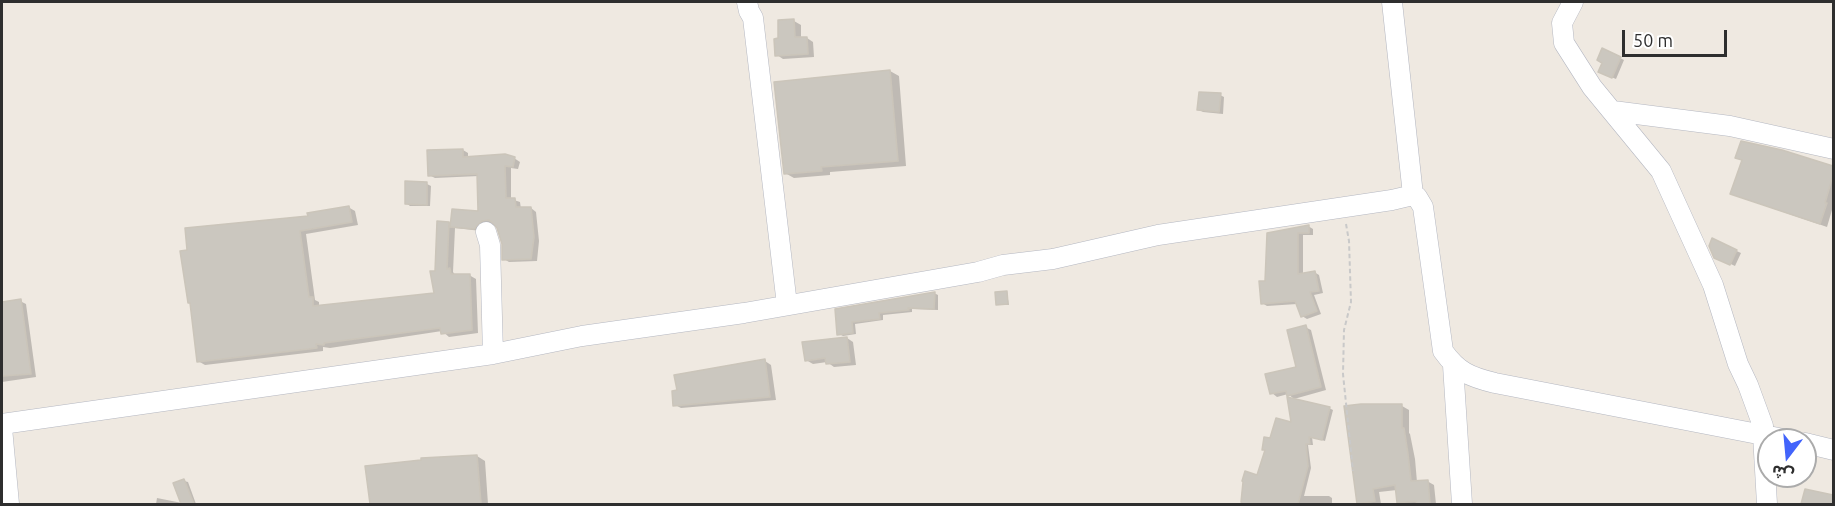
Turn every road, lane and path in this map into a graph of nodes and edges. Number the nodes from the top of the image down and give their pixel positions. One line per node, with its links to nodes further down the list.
1 (747, 2): 9 (street)
2 (1392, 2): 6 (street)
3 (1573, 2): 4 (street)
4 (1613, 111): 5 (street); 13 (street)
5 (1833, 149)
6 (1413, 195): 7 (street); 11 (street)
7 (1343, 208): 9 (street); 17 (path)
8 (486, 232): 10 (street)
9 (787, 304): 10 (street)
10 (493, 354): 12 (street)
11 (1453, 364): 14 (street); 20 (street)
12 (2, 426): 19 (street)
13 (1763, 428)
14 (1757, 434)
15 (1817, 446): 16 (street)
16 (1833, 450)
17 (1353, 471)
18 (1766, 488): 21 (street)
19 (9, 504)
20 (1462, 504)
21 (1767, 504)

